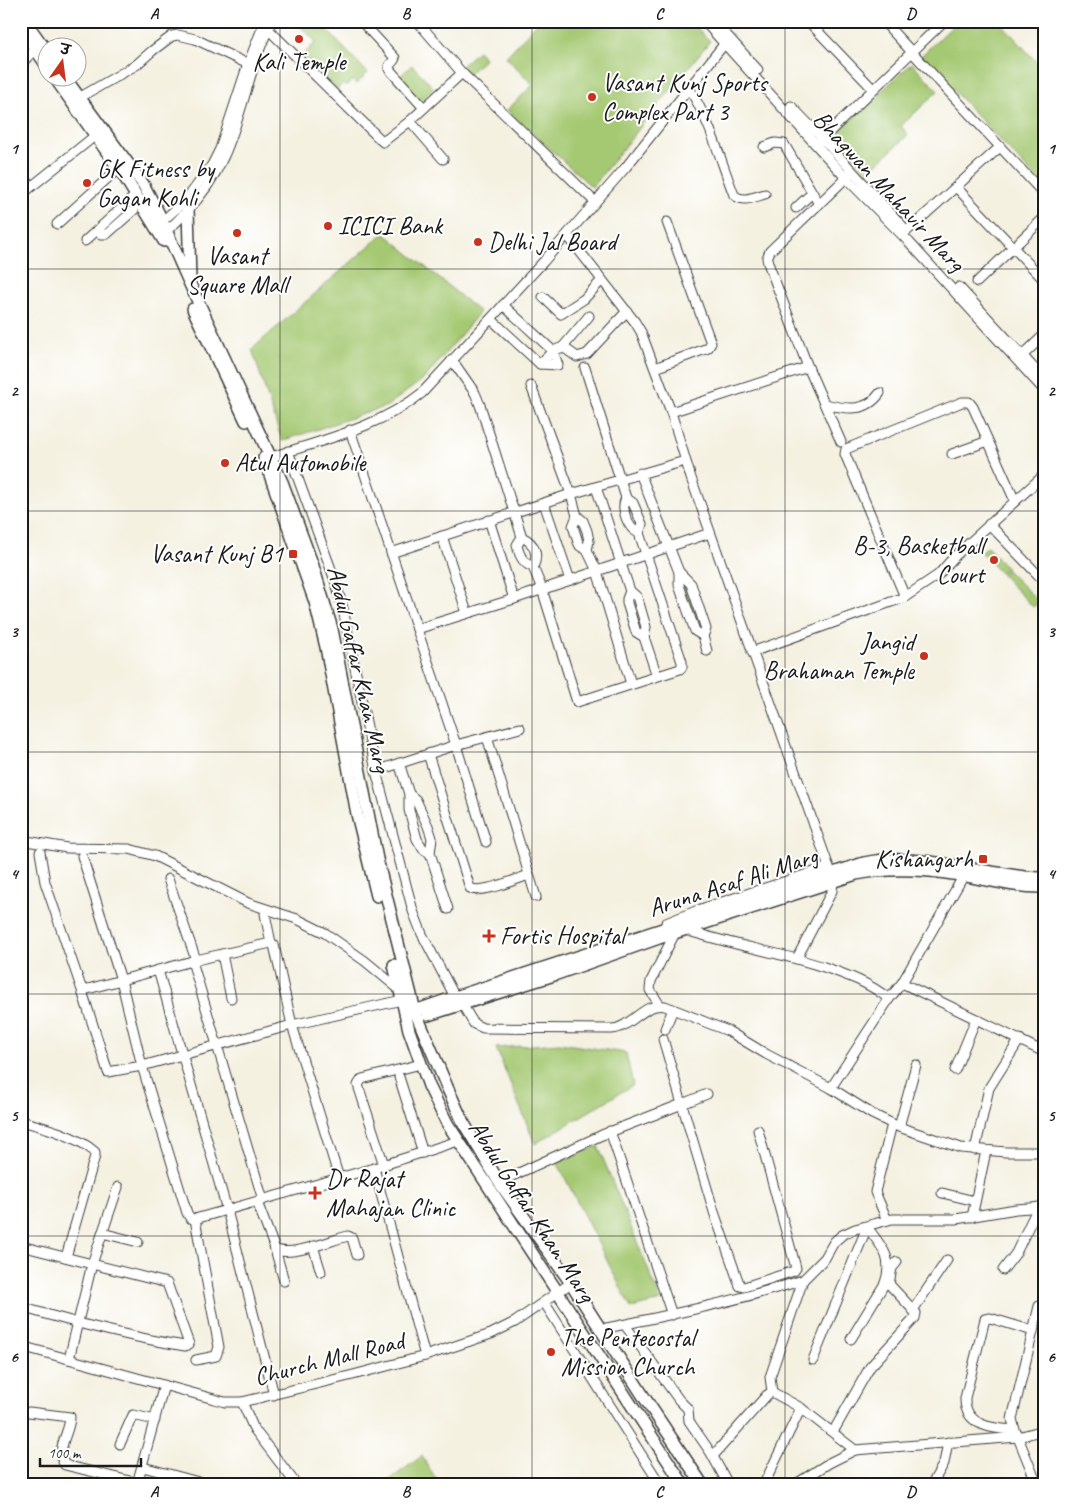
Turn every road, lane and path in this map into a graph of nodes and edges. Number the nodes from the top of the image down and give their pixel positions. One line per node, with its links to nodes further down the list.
1 (25, 21): 11 (main road)
2 (361, 21): 24 (street)
3 (417, 21): 18 (street)
4 (704, 21): 12 (street, Bhagwan Mahavir Marg)
5 (714, 21): 12 (street, Bhagwan Mahavir Marg)
6 (808, 21): 22 (street)
7 (883, 21): 15 (street)
8 (944, 21): 15 (street)
9 (268, 24): 17 (street); 25 (street)
10 (23, 36): 13 (main road)
11 (38, 39)
12 (727, 40): 19 (street); 27 (street, Bhagwan Mahavir Marg)
13 (35, 49): 14 (main road); 16 (street)
14 (38, 53)
15 (912, 53): 22 (street); 29 (street)
16 (21, 64)
17 (251, 64): 23 (street); 42 (street); 47 (street)
18 (462, 73): 24 (street); 39 (street)
19 (688, 87): 35 (street); 39 (street)
20 (62, 88): 26 (main road, Abdul Gaffar Khan Marg)
21 (72, 88): 23 (main road, Abdul Gaffar Khan Marg)
22 (873, 89): 27 (street)
23 (79, 98): 47 (main road, Abdul Gaffar Khan Marg)
24 (424, 108): 25 (street)
25 (410, 121): 30 (street)
26 (96, 135): 31 (main road, Abdul Gaffar Khan Marg); 37 (street)
27 (820, 141): 32 (street, Bhagwan Mahavir Marg)
28 (764, 147): 34 (street)
29 (1000, 148): 33 (street); 36 (street)
30 (443, 159)
31 (118, 168): 38 (main road, Abdul Gaffar Khan Marg); 46 (street)
32 (850, 174): 40 (street); 49 (street, Bhagwan Mahavir Marg); 65 (street, Bhagwan Mahavir Marg)
33 (956, 187): 49 (street); 52 (street)
34 (812, 192): 40 (street); 41 (street)
35 (765, 194)
36 (1044, 194)
37 (21, 195)
38 (136, 195): 47 (main road, Abdul Gaffar Khan Marg); 48 (street)
39 (595, 202): 50 (street)
40 (819, 204): 68 (street)
41 (796, 208)
42 (188, 209): 47 (street); 56 (main road)
43 (134, 210): 48 (street)
44 (1044, 218): 52 (street)
45 (667, 222): 70 (street)
46 (57, 224)
47 (161, 228): 56 (main road, Abdul Gaffar Khan Marg); 145 (main road, Abdul Gaffar Khan Marg)
48 (97, 230): 51 (street)
49 (907, 231): 65 (street, Bhagwan Mahavir Marg)
50 (567, 235): 53 (street); 58 (street)
51 (86, 241)
52 (1013, 248): 54 (street); 55 (street)
53 (602, 280): 57 (street); 59 (street)
54 (1044, 280)
55 (977, 282)
56 (190, 285): 82 (main road, Abdul Gaffar Khan Marg)
57 (543, 297)
58 (503, 305): 61 (street); 64 (street)
59 (626, 311): 63 (street); 70 (street)
60 (589, 316): 63 (street)
61 (491, 319): 66 (street); 67 (street)
62 (1044, 334): 65 (street)
63 (563, 347): 64 (street)
64 (553, 350): 67 (street); 67 (street)
65 (1020, 358): 71 (street, Bhagwan Mahavir Marg); 73 (street, Bhagwan Mahavir Marg)
66 (452, 360): 77 (street); 91 (street)
67 (540, 364)
68 (808, 367): 75 (street); 76 (street)
69 (585, 368): 86 (street)
70 (655, 368): 76 (street)
71 (1044, 379)
72 (530, 386): 88 (street)
73 (1044, 390)
74 (880, 393): 75 (street)
75 (825, 404): 79 (street)
76 (671, 412): 83 (street)
77 (350, 430): 80 (street); 98 (street)
78 (988, 441): 81 (street); 89 (street); 106 (street)
79 (841, 442)
80 (288, 451): 82 (street); 119 (street)
81 (952, 454)
82 (272, 457): 145 (main road, Abdul Gaffar Khan Marg)
83 (685, 461): 84 (street); 94 (street)
84 (640, 473): 86 (street); 97 (street)
85 (1044, 475): 89 (street)
86 (619, 479): 87 (street); 99 (street)
87 (596, 487): 88 (street); 100 (street)
88 (571, 494): 90 (street); 102 (street)
89 (1015, 501): 93 (street)
90 (544, 503): 91 (street); 103 (street)
91 (515, 512): 92 (street); 96 (street)
92 (489, 520): 95 (street); 107 (street)
93 (989, 524): 104 (street); 106 (street)
94 (710, 533): 97 (street); 111 (street)
95 (442, 536): 98 (street); 108 (street)
96 (522, 537): 101 (street); 101 (street)
97 (670, 546): 99 (street); 110 (street)
98 (391, 553): 109 (street)
99 (646, 554): 100 (street); 112 (street)
100 (622, 563): 102 (street); 112 (street)
101 (533, 567): 105 (street)
102 (597, 571): 103 (street); 113 (street)
103 (570, 580): 105 (street)
104 (1044, 581)
105 (542, 590): 107 (street); 113 (street)
106 (905, 597): 111 (street)
107 (514, 599): 108 (street)
108 (467, 613): 109 (street)
109 (417, 629): 116 (street)
110 (707, 651)
111 (752, 652): 126 (street)
112 (657, 676): 113 (street)
113 (631, 684)
114 (520, 728): 115 (street)
115 (487, 737): 116 (street); 127 (street)
116 (456, 745): 117 (street); 122 (street)
117 (428, 754): 118 (street); 127 (street)
118 (399, 763): 119 (street); 120 (street)
119 (376, 771): 148 (street)
120 (409, 794): 124 (street); 124 (street)
121 (21, 840): 145 (street)
122 (486, 842)
123 (40, 852): 144 (street)
124 (430, 853): 133 (street)
125 (82, 856): 142 (street)
126 (831, 874): 128 (main road, Aruna Asaf Ali Marg); 129 (main road, Aruna Asaf Ali Marg); 135 (main road, Aruna Asaf Ali Marg); 138 (street); 140 (street); 148 (main road, Aruna Asaf Ali Marg)
127 (529, 875): 132 (street)
128 (964, 875): 131 (main road, Aruna Asaf Ali Marg); 143 (street)
129 (1044, 878)
130 (168, 879): 139 (street)
131 (1044, 887)
132 (536, 897)
133 (448, 909)
134 (265, 914): 136 (street)
135 (681, 931): 138 (street); 148 (main road, Aruna Asaf Ali Marg); 149 (street)
136 (271, 942): 137 (street); 154 (street)
137 (222, 954): 139 (street); 146 (street)
138 (797, 958): 147 (street)
139 (194, 961): 141 (street); 159 (street)
140 (550, 962)
141 (158, 970): 142 (street); 161 (street)
142 (121, 980): 144 (street); 164 (street)
143 (902, 983): 147 (street); 153 (street)
144 (83, 993): 164 (street)
145 (404, 993): 150 (main road); 152 (main road, Abdul Gaffar Khan Marg); 154 (street)
146 (231, 998)
147 (889, 999): 167 (street)
148 (459, 1000): 149 (street); 150 (main road, Aruna Asaf Ali Marg)
149 (659, 1004): 151 (street)
150 (432, 1009): 152 (main road, Aruna Asaf Ali Marg); 158 (main road)
151 (673, 1009): 155 (street); 167 (street)
152 (411, 1019): 158 (main road, Abdul Gaffar Khan Marg); 162 (main road, Abdul Gaffar Khan Marg)
153 (976, 1019): 157 (street); 165 (street)
154 (292, 1025): 159 (street); 181 (street)
155 (665, 1029)
156 (663, 1039): 169 (street)
157 (1020, 1039): 160 (street); 175 (street)
158 (426, 1040): 182 (main road, Abdul Gaffar Khan Marg)
159 (218, 1046): 161 (street); 185 (street)
160 (1044, 1052)
161 (182, 1055): 164 (street); 188 (street)
162 (421, 1064): 174 (main road, Abdul Gaffar Khan Marg); 179 (street)
163 (916, 1065): 171 (street)
164 (142, 1066): 190 (street)
165 (955, 1070)
166 (399, 1077): 178 (street)
167 (831, 1088): 171 (street)
168 (707, 1094): 169 (street)
169 (682, 1104): 172 (street); 173 (street)
170 (21, 1121): 199 (street)
171 (895, 1126): 175 (street); 191 (street)
172 (610, 1131): 182 (street); 213 (street)
173 (759, 1134)
174 (458, 1141): 178 (street); 208 (main road, Abdul Gaffar Khan Marg)
175 (974, 1150): 176 (street)
176 (986, 1150): 177 (street); 186 (street)
177 (1044, 1152)
178 (423, 1153): 179 (street)
179 (384, 1165): 180 (street)
180 (374, 1168): 181 (street); 220 (street)
181 (339, 1178): 185 (street)
182 (499, 1182): 207 (main road, Abdul Gaffar Khan Marg)
183 (118, 1187): 193 (street)
184 (942, 1193): 186 (street)
185 (260, 1201): 188 (street); 197 (street)
186 (975, 1201): 189 (street)
187 (1041, 1207): 189 (street); 203 (street)
188 (227, 1210): 190 (street); 226 (street)
189 (972, 1217): 191 (street)
190 (195, 1219): 222 (street)
191 (887, 1220): 192 (street)
192 (867, 1227): 205 (street); 218 (street); 223 (street)
193 (102, 1233): 194 (street); 202 (street)
194 (138, 1242)
195 (21, 1246): 199 (street)
196 (313, 1246): 197 (street); 198 (street); 204 (street)
197 (276, 1249): 206 (street)
198 (357, 1255)
199 (66, 1257): 202 (street)
200 (947, 1260): 212 (street)
201 (897, 1262): 212 (street)
202 (92, 1264): 214 (street); 214 (street)
203 (1002, 1270)
204 (321, 1272)
205 (803, 1280): 213 (street); 225 (street)
206 (284, 1281)
207 (572, 1282): 208 (street, Church Mall Road); 216 (main road, Abdul Gaffar Khan Marg)
208 (558, 1292): 209 (street, Church Mall Road); 243 (main road, Abdul Gaffar Khan Marg)
209 (544, 1302): 220 (street, Church Mall Road); 242 (street)
210 (1039, 1306): 217 (street)
211 (21, 1307): 214 (street)
212 (913, 1310): 232 (street)
213 (672, 1315): 215 (street)
214 (78, 1324): 221 (street)
215 (625, 1324): 216 (street); 237 (street)
216 (602, 1329): 244 (main road, Abdul Gaffar Khan Marg)
217 (1033, 1331): 233 (street); 233 (street)
218 (851, 1339)
219 (22, 1349): 221 (street)
220 (425, 1356): 226 (street, Church Mall Road)
221 (69, 1359): 224 (street)
222 (196, 1360)
223 (813, 1360)
224 (164, 1385): 227 (street); 230 (street)
225 (772, 1392): 228 (street); 237 (street)
226 (274, 1395): 227 (street, Church Mall Road)
227 (242, 1402): 241 (street, Church Mall Road)
228 (801, 1408): 232 (street); 246 (street)
229 (29, 1412): 239 (street)
230 (156, 1420): 235 (street); 238 (street)
231 (1044, 1430): 233 (street)
232 (833, 1432): 236 (street)
233 (1016, 1434): 234 (street); 249 (street)
234 (948, 1442): 236 (street); 248 (street)
235 (120, 1444)
236 (855, 1450): 247 (street)
237 (713, 1456): 245 (street)
238 (143, 1467): 239 (street); 240 (street)
239 (138, 1483)
240 (206, 1484)
241 (296, 1484)
242 (660, 1484)
243 (683, 1484)
244 (702, 1484)
245 (728, 1484)
246 (764, 1484)
247 (796, 1484)
248 (932, 1484)
249 (1038, 1484)

